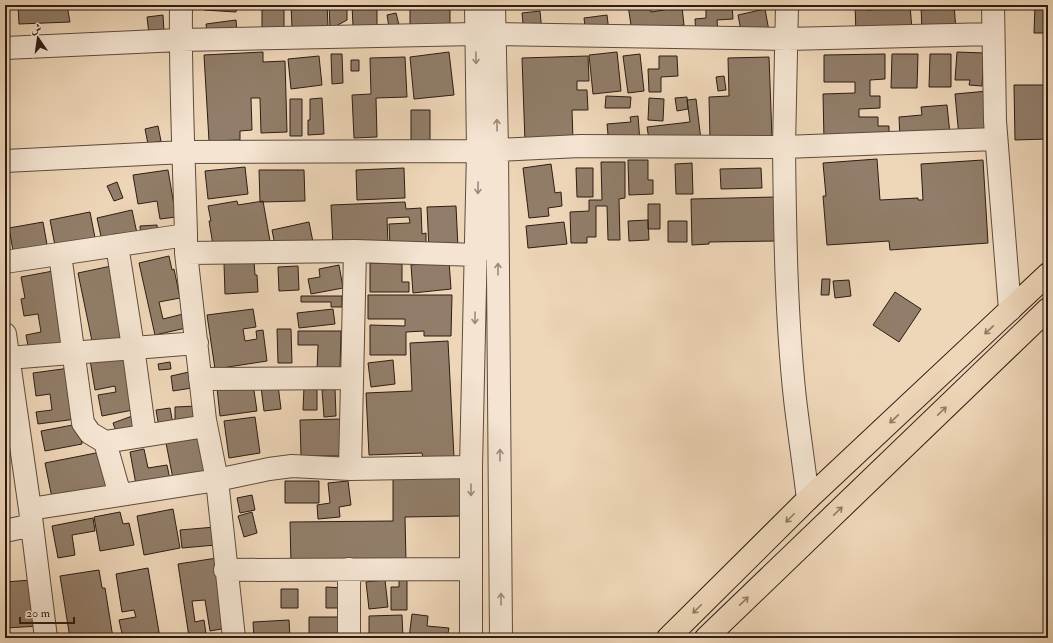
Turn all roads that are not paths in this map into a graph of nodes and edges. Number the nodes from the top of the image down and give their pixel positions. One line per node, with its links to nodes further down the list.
1 (181, 5): 9 (street)
2 (476, 5): 6 (street)
3 (494, 5): 6 (street)
4 (787, 5): 8 (street)
5 (993, 5): 7 (street)
6 (486, 34): 8 (street); 9 (street); 13 (street)
7 (993, 34): 8 (street); 11 (street)
8 (787, 39): 12 (street)
9 (180, 40): 10 (street); 14 (street)
10 (5, 48)
11 (996, 139): 12 (street); 23 (street)
12 (784, 147): 13 (street); 39 (street)
13 (488, 150): 14 (street); 20 (street, one-way to 20); 49 (street, one-way to 13)
14 (184, 152): 15 (street); 16 (street)
15 (5, 161)
16 (186, 244): 17 (street); 18 (street); 26 (street)
17 (117, 245): 19 (street); 27 (street)
18 (355, 251): 20 (street); 30 (street)
19 (60, 254): 21 (street); 28 (street)
20 (477, 255): 35 (street, one-way to 35)
21 (5, 262)
22 (1048, 274): 23 (main road)
23 (1010, 310): 39 (main road, one-way to 39)
24 (1048, 310): 51 (main road, one-way to 24)
25 (5, 334): 29 (street)
26 (197, 343): 27 (street); 31 (street)
27 (133, 347): 28 (street); 33 (street)
28 (74, 352): 29 (street); 34 (street)
29 (8, 358): 40 (street)
30 (352, 378): 31 (street); 36 (street)
31 (200, 379): 32 (street)
32 (206, 426): 33 (street); 37 (street)
33 (145, 435): 34 (street)
34 (105, 442): 38 (street)
35 (471, 467): 36 (street); 43 (street, one-way to 43)
36 (350, 469): 37 (street)
37 (217, 480): 38 (street); 44 (street)
38 (120, 495): 40 (street)
39 (808, 499): 50 (main road, one-way to 50)
40 (31, 517): 41 (street); 45 (street)
41 (5, 531)
42 (349, 569): 43 (street); 44 (street); 47 (street)
43 (471, 569): 48 (street)
44 (225, 570): 46 (street)
45 (46, 638)
46 (234, 638)
47 (349, 638)
48 (472, 638)
49 (501, 638)
50 (668, 638)
51 (706, 638)

